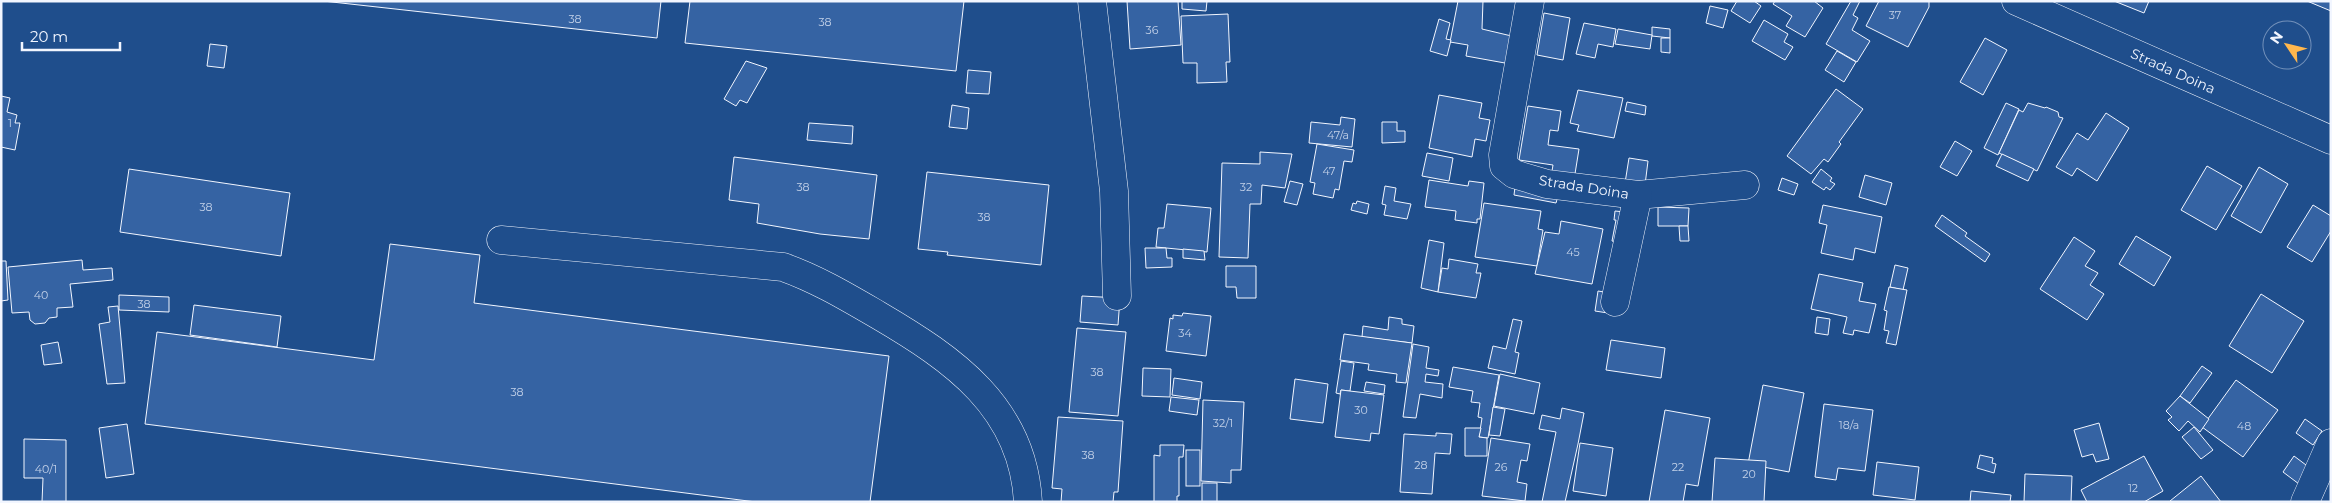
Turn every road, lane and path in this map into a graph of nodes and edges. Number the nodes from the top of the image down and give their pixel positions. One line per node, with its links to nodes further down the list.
1 (1092, 1): 8 (street)
2 (1530, 1): 6 (street, Strada Doina)
3 (2016, 1): 4 (street, Strada Doina)
4 (2331, 140)
5 (1745, 185): 6 (street, Strada Doina)
6 (1638, 196): 9 (street)
7 (501, 240): 11 (street)
8 (1117, 296)
9 (1615, 302)
10 (2331, 442): 12 (street)
11 (1028, 502)
12 (2305, 502)

